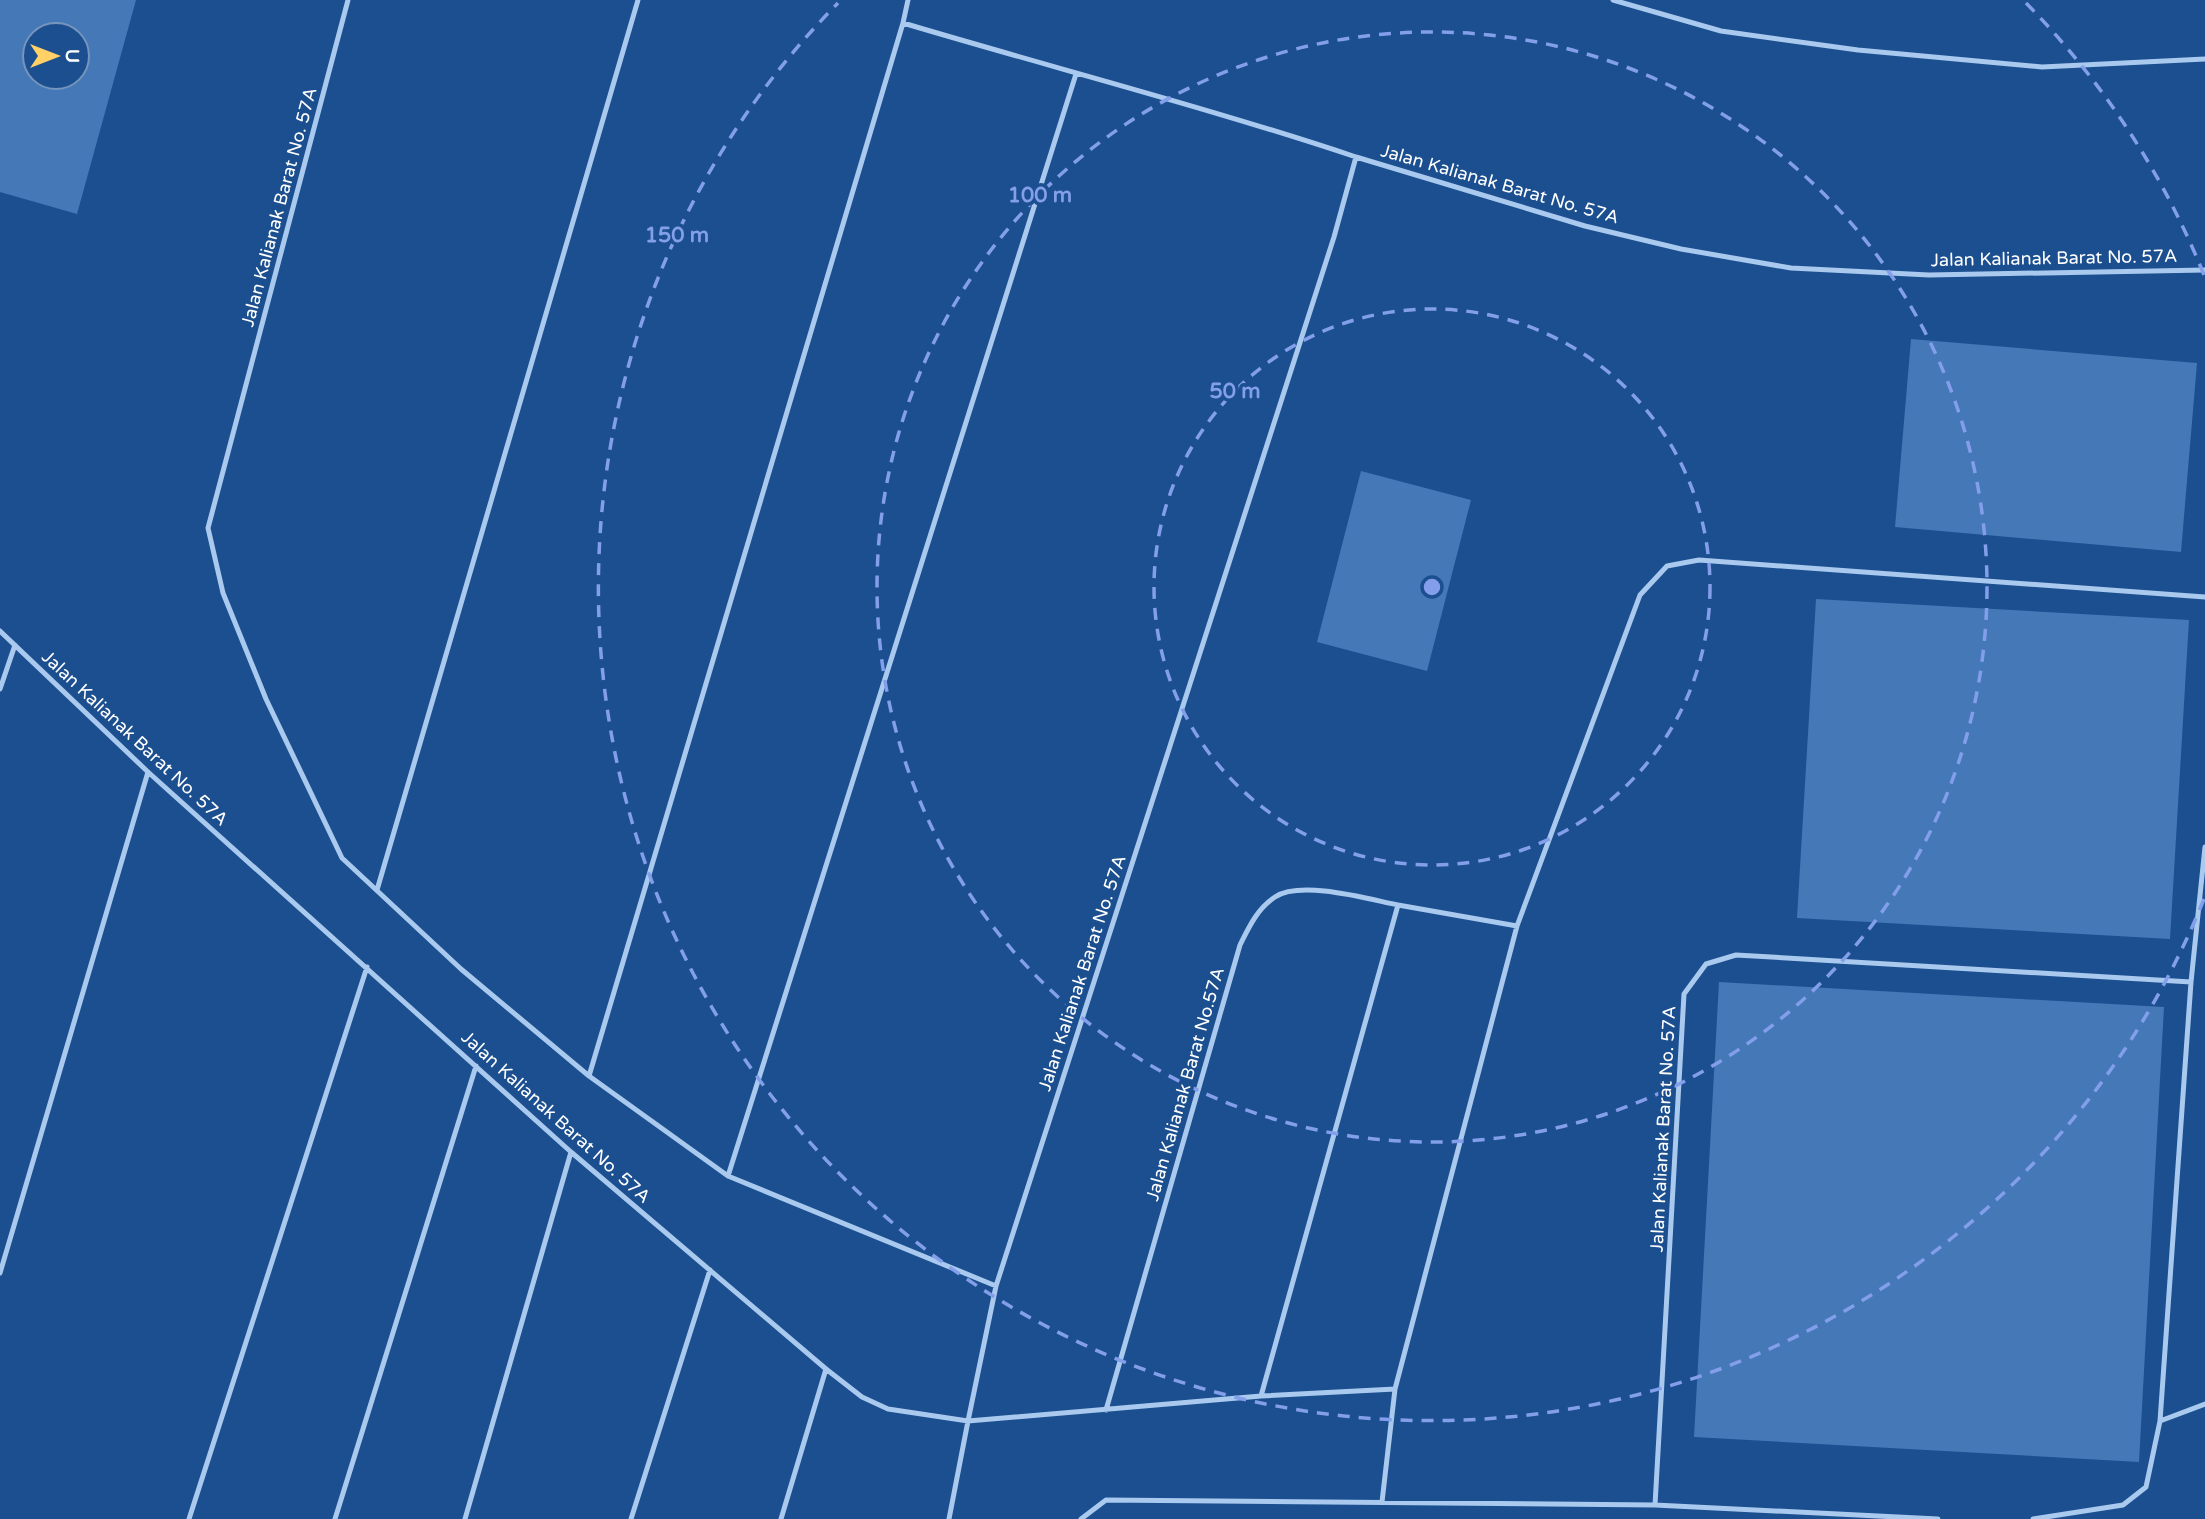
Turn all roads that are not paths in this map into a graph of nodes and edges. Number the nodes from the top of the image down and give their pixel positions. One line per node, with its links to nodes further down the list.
1 (348, 0): 16 (lane, Jalan Kalianak Barat No. 57A)
2 (638, 0): 16 (lane)
3 (908, 0): 5 (lane)
4 (1613, 0): 6 (lane)
5 (903, 23): 7 (lane); 22 (lane)
6 (2205, 59)
7 (1076, 74): 8 (lane); 24 (lane)
8 (1356, 157): 9 (lane, Jalan Kalianak Barat No. 57A); 27 (lane, Jalan Kalianak Barat No. 57A)
9 (2205, 270)
10 (2205, 597): 18 (lane)
11 (0, 631): 12 (lane, Jalan Kalianak Barat No. 57A)
12 (15, 645): 13 (lane); 14 (lane, Jalan Kalianak Barat No. 57A)
13 (0, 689)
14 (148, 772): 19 (lane, Jalan Kalianak Barat No. 57A); 26 (lane)
15 (2205, 847): 20 (lane)
16 (377, 890): 22 (lane, Jalan Kalianak Barat No. 57A)
17 (1398, 905): 18 (lane, Jalan Kalianak Barat No.57A); 30 (lane); 32 (lane, Jalan Kalianak Barat No.57A)
18 (1517, 926): 29 (lane)
19 (367, 967): 21 (lane, Jalan Kalianak Barat No. 57A); 37 (lane)
20 (2191, 982): 34 (lane); 36 (lane, Jalan Kalianak Barat No. 57A)
21 (476, 1066): 23 (lane, Jalan Kalianak Barat No. 57A); 38 (lane)
22 (589, 1076): 24 (lane, Jalan Kalianak Barat No. 57A)
23 (571, 1152): 25 (lane, Jalan Kalianak Barat No. 57A); 39 (lane)
24 (728, 1176): 27 (lane, Jalan Kalianak Barat No. 57A)
25 (710, 1270): 28 (lane, Jalan Kalianak Barat No. 57A); 40 (lane)
26 (0, 1273)
27 (996, 1286): 33 (lane, Jalan Kalianak Barat No. 57A)
28 (826, 1368): 33 (lane, Jalan Kalianak Barat No. 57A); 41 (lane)
29 (1395, 1389): 30 (lane); 35 (lane)
30 (1261, 1396): 32 (lane)
31 (2205, 1404): 34 (lane)
32 (1106, 1410): 33 (lane)
33 (968, 1421): 42 (lane)
34 (2160, 1421): 45 (lane)
35 (1382, 1502): 36 (lane); 43 (lane)
36 (1655, 1505): 44 (lane)
37 (189, 1519)
38 (335, 1519)
39 (465, 1519)
40 (631, 1519)
41 (781, 1519)
42 (949, 1519)
43 (1081, 1519)
44 (1938, 1519)
45 (2033, 1519)

